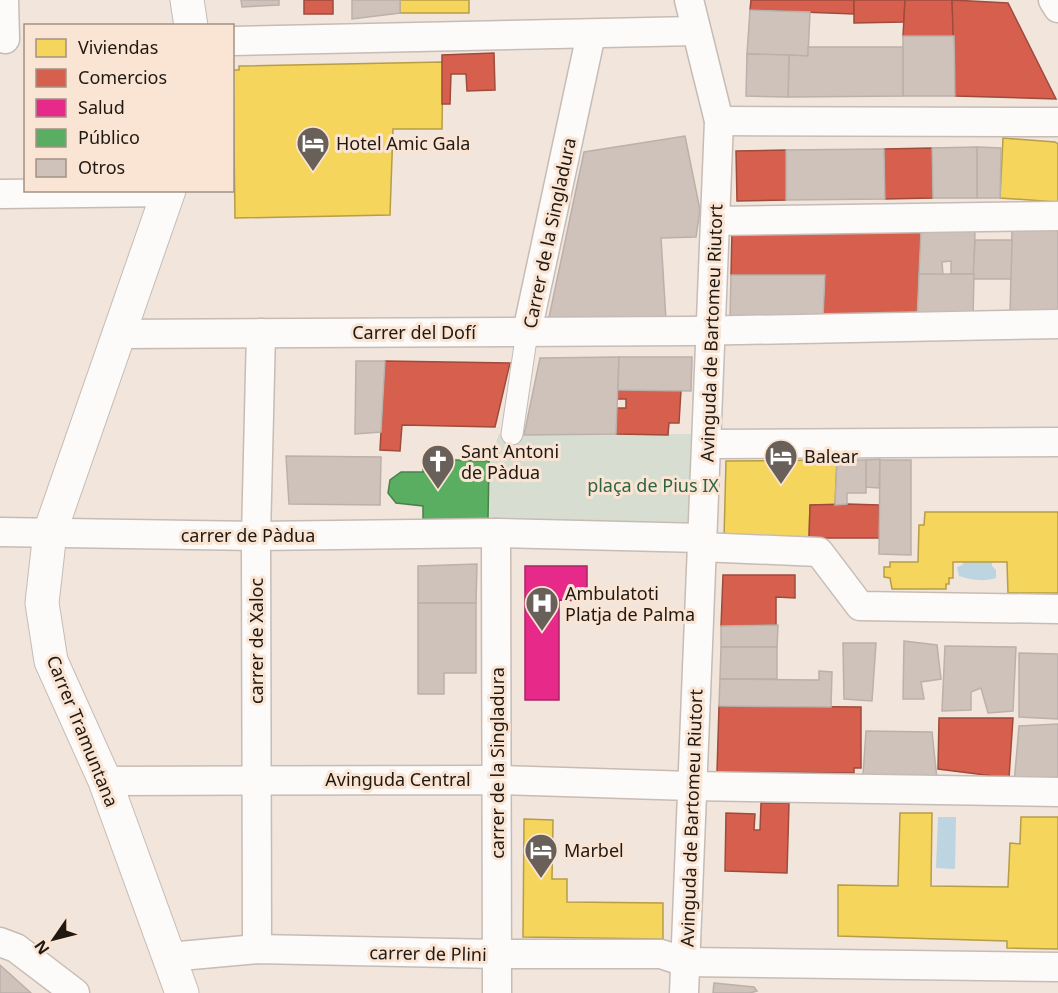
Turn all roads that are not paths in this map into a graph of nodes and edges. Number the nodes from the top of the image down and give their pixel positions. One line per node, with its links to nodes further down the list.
1 (4, 0): 9 (street)
2 (187, 0): 6 (street)
3 (689, 0): 7 (street, Avinguda de Bartomeu Riutort)
4 (1053, 0): 5 (street)
5 (1058, 8)
6 (191, 24)
7 (696, 32): 8 (street); 11 (street, Avinguda de Bartomeu Riutort)
8 (591, 34): 10 (street); 20 (street, Carrer de la Singladura)
9 (10, 39)
10 (234, 41)
11 (719, 121): 12 (street); 17 (street, Avinguda de Bartomeu Riutort)
12 (1058, 122)
13 (112, 192): 15 (street)
14 (168, 192): 22 (street, Carrer Tramuntana)
15 (0, 194)
16 (1058, 216): 17 (street)
17 (715, 221): 19 (street, Avinguda de Bartomeu Riutort)
18 (1058, 324): 19 (street, Carrer del Dofí)
19 (711, 331): 20 (street, Carrer del Dofí); 25 (street, Avinguda de Bartomeu Riutort)
20 (527, 332): 21 (street, Carrer del Dofí); 23 (street, Carrer de la Singladura)
21 (261, 333): 22 (street, Carrer del Dofí); 29 (street, carrer de Xaloc)
22 (117, 334): 27 (street, Carrer Tramuntana)
23 (512, 434)
24 (1058, 442): 25 (street)
25 (707, 444): 30 (street, Avinguda de Bartomeu Riutort)
26 (0, 532): 27 (street, carrer de Pàdua)
27 (50, 532): 29 (street, carrer de Pàdua); 34 (street, Carrer Tramuntana)
28 (496, 533): 29 (street, carrer de Pàdua); 30 (street); 33 (street, carrer de la Singladura)
29 (256, 536): 32 (street, carrer de Xaloc)
30 (702, 542): 31 (street); 35 (street, Avinguda de Bartomeu Riutort)
31 (1058, 609)
32 (256, 779): 33 (street, Avinguda Central); 34 (street, Avinguda Central); 38 (street, carrer de Xaloc)
33 (497, 780): 35 (street, Avinguda Central); 39 (street, carrer de la Singladura)
34 (105, 781): 40 (street, Carrer Tramuntana)
35 (691, 786): 36 (street, Avinguda Central); 41 (street, Avinguda de Bartomeu Riutort)
36 (1058, 792)
37 (0, 942): 43 (street)
38 (257, 950): 39 (street, carrer de Plini); 40 (street, carrer de Plini)
39 (497, 954): 41 (street, carrer de Plini); 45 (street, carrer de la Singladura)
40 (169, 957): 44 (street, Carrer Tramuntana)
41 (686, 962): 42 (street, carrer de Plini); 46 (street, Avinguda de Bartomeu Riutort)
42 (1058, 967)
43 (75, 993)
44 (182, 993)
45 (497, 993)
46 (684, 993)

